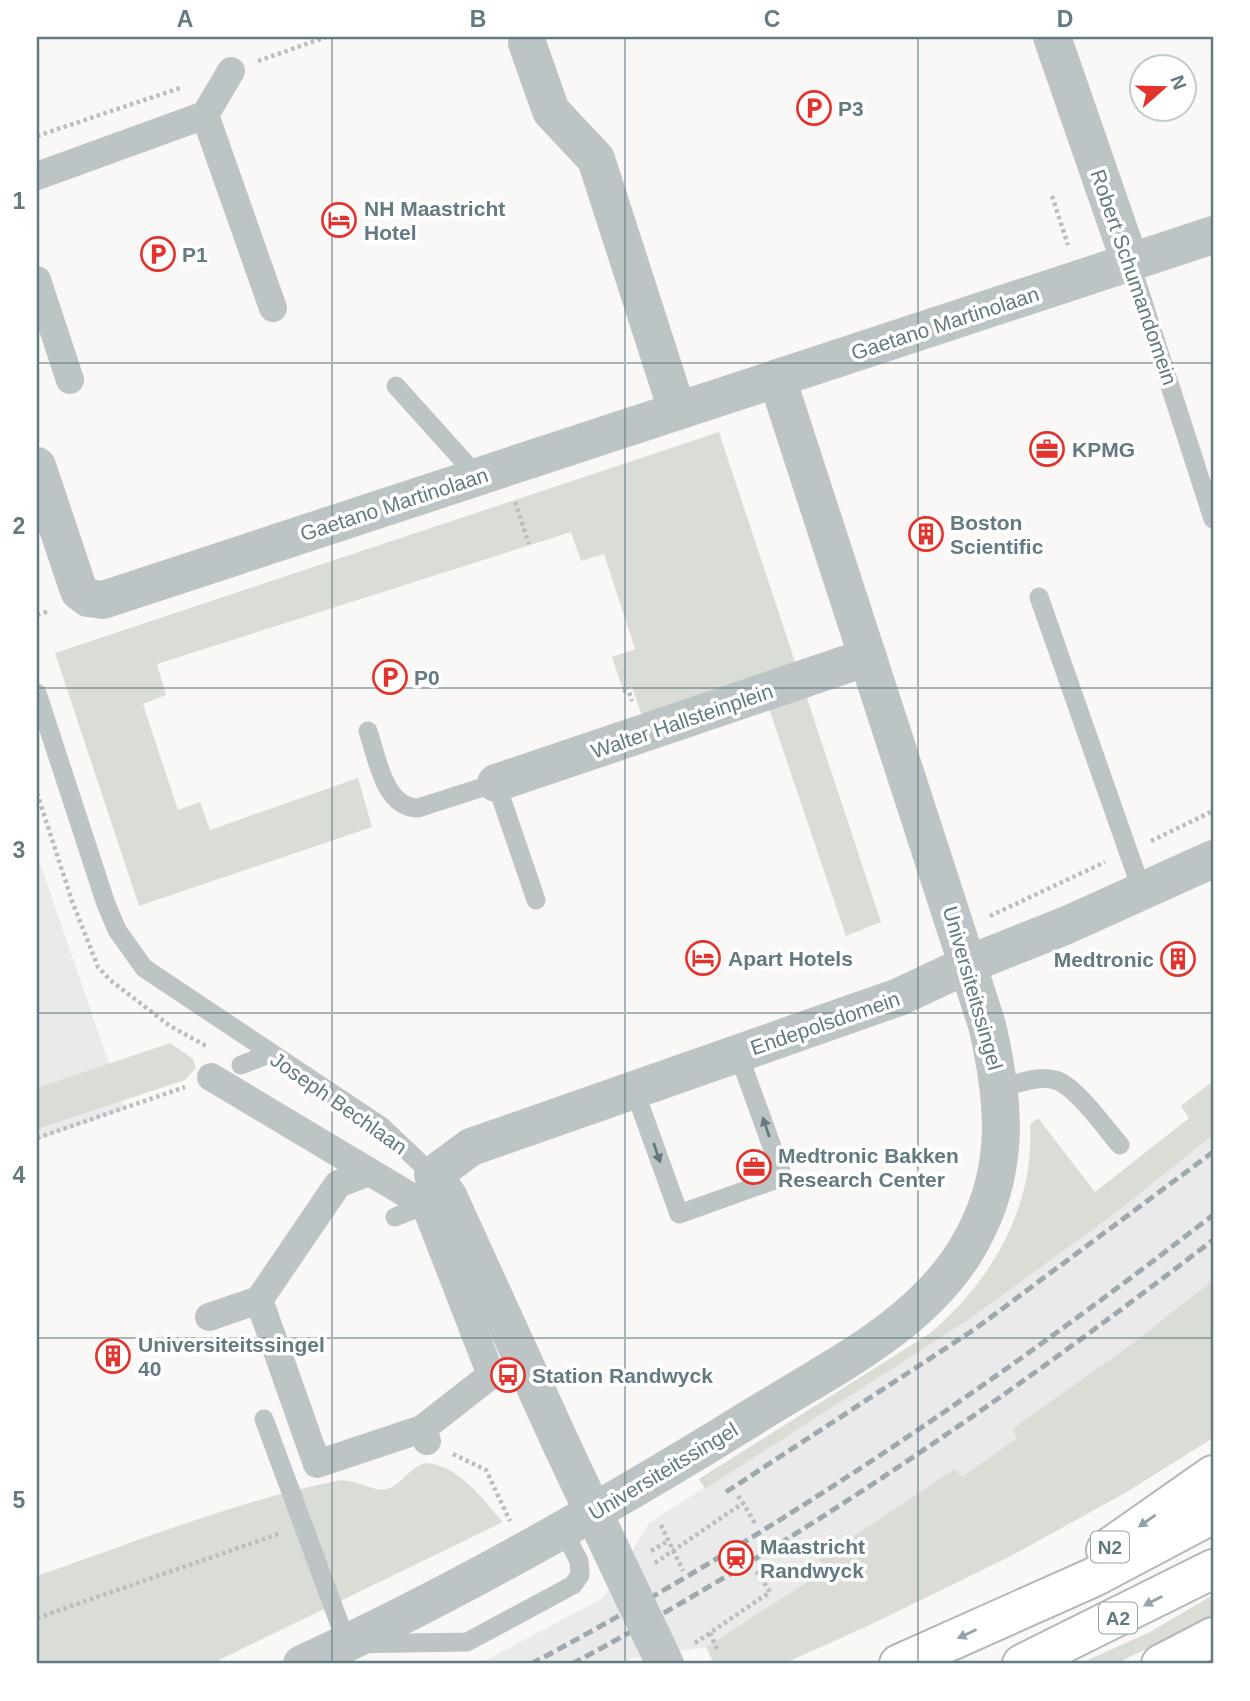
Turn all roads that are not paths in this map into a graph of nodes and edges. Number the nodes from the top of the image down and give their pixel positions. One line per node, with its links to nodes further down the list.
1 (1052, 37): 7 (street, Robert Schumandomein)
2 (527, 43): 13 (street)
3 (230, 71): 4 (street)
4 (205, 115): 5 (street); 9 (street)
5 (37, 176)
6 (1213, 235): 7 (street, Gaetano Martinolaan)
7 (1130, 262): 10 (street, Gaetano Martinolaan); 16 (lane, Robert Schumandomein)
8 (37, 280): 11 (street)
9 (273, 308)
10 (777, 378): 13 (street, Gaetano Martinolaan); 18 (street, Universiteitssingel)
11 (70, 380)
12 (396, 386): 15 (lane)
13 (677, 410): 15 (street, Gaetano Martinolaan)
14 (37, 466): 15 (street, Gaetano Martinolaan)
15 (478, 477)
16 (1213, 519)
17 (1039, 597): 23 (lane)
18 (868, 657): 21 (street, Walter Hallsteinplein); 25 (street, Universiteitssingel)
19 (37, 693): 27 (lane, Joseph Bechlaan)
20 (368, 731): 21 (lane)
21 (496, 783): 24 (lane)
22 (1213, 859): 23 (street, Endepolsdomein)
23 (1142, 891): 25 (street, Endepolsdomein)
24 (536, 900)
25 (969, 964): 26 (street, Endepolsdomein); 30 (street, Universiteitssingel)
26 (738, 1053): 31 (street, Endepolsdomein); 31 (lane, one-way to 26)
27 (269, 1054): 28 (lane); 34 (lane, Joseph Bechlaan)
28 (241, 1065)
29 (211, 1077): 33 (street)
30 (1001, 1088): 32 (lane); 41 (street, Universiteitssingel)
31 (634, 1089): 34 (street, Endepolsdomein)
32 (1120, 1145)
33 (369, 1172): 34 (street); 36 (street)
34 (436, 1192): 35 (lane); 36 (street); 47 (street, Joseph Bechlaan, bridge)
35 (396, 1217)
36 (259, 1300): 37 (street)
37 (209, 1317)
38 (264, 1419): 45 (lane)
39 (1213, 1475): 43 (highway, N2, one-way to 43)
40 (1213, 1514): 43 (highway, N2)
41 (564, 1532): 45 (street, Universiteitssingel); 45 (lane)
42 (1213, 1569): 49 (highway, A2, one-way to 49)
43 (1017, 1611): 48 (highway, N2, one-way to 48)
44 (1213, 1637): 50 (highway)
45 (347, 1644): 46 (street, Universiteitssingel)
46 (302, 1664)
47 (665, 1664)
48 (899, 1664)
49 (1022, 1664)
50 (1161, 1664)

